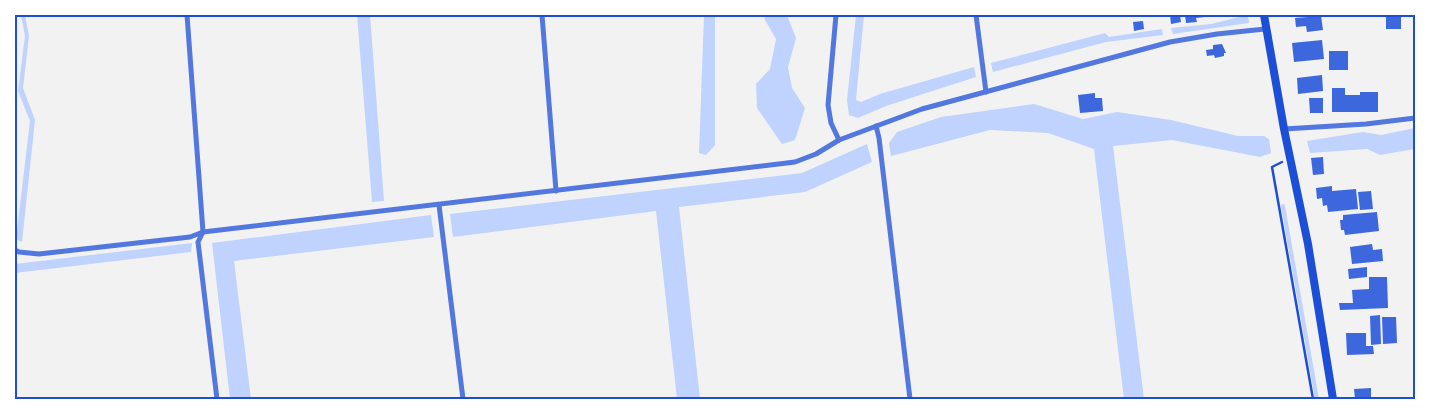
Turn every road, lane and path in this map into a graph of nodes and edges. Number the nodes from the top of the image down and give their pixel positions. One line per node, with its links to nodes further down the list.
1 (187, 15): 15 (street)
2 (542, 15): 13 (street)
3 (836, 15): 11 (street)
4 (976, 15): 7 (street)
5 (1264, 15): 6 (main road)
6 (1265, 29): 7 (street); 10 (main road)
7 (986, 92): 9 (street)
8 (1415, 118): 10 (street)
9 (876, 126): 11 (street); 19 (street)
10 (1284, 129): 12 (main road)
11 (839, 140): 13 (street)
12 (1290, 158): 20 (path); 21 (main road)
13 (556, 191): 14 (street)
14 (439, 205): 15 (street); 18 (street)
15 (203, 232): 16 (street); 17 (street)
16 (15, 250)
17 (217, 399)
18 (462, 399)
19 (910, 399)
20 (1313, 399)
21 (1333, 399)

